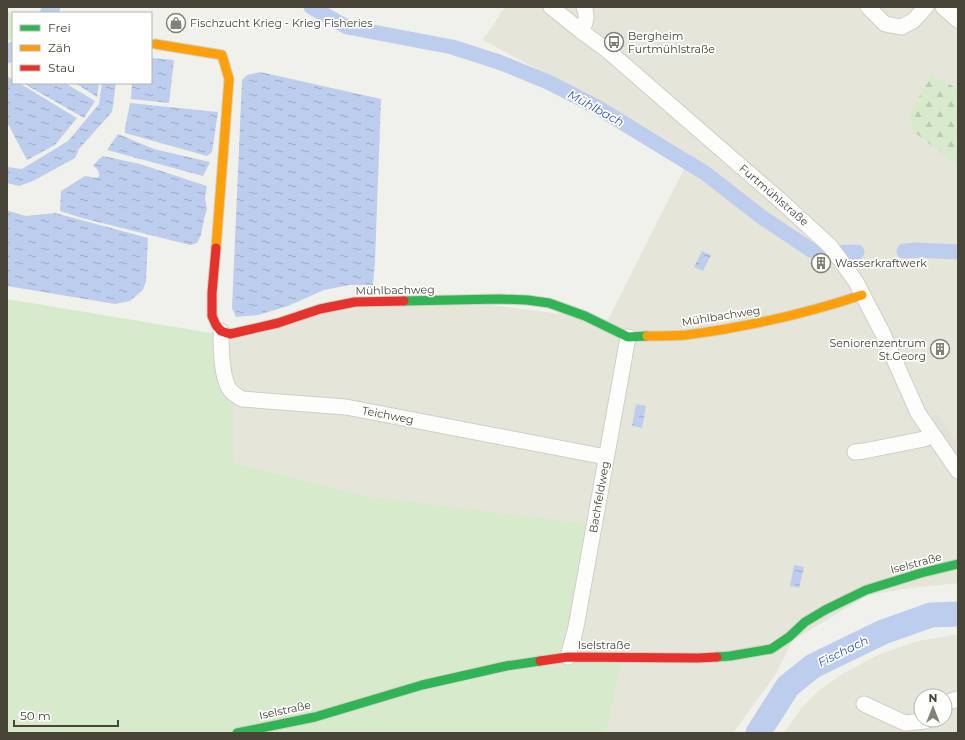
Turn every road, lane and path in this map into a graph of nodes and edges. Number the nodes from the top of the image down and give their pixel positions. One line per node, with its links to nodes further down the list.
1 (551, 7): 7 (street, Furtmühlstraße)
2 (584, 7): 7 (street)
3 (868, 7): 4 (street)
4 (926, 7)
5 (943, 7): 6 (street)
6 (958, 20)
7 (581, 31): 9 (street, Furtmühlstraße)
8 (155, 44): 10 (street)
9 (862, 294): 11 (street, Mühlbachweg); 12 (street, Furtmühlstraße)
10 (220, 331): 11 (street, Mühlbachweg); 14 (street, Teichweg)
11 (628, 337): 14 (street, Bachfeldweg)
12 (933, 435): 13 (street); 15 (street, Furtmühlstraße)
13 (856, 452)
14 (606, 457): 17 (street, Bachfeldweg)
15 (958, 471)
16 (958, 564): 17 (street, Iselstraße)
17 (568, 657): 20 (street, Iselstraße)
18 (864, 704): 19 (street)
19 (913, 722)
20 (237, 733)

